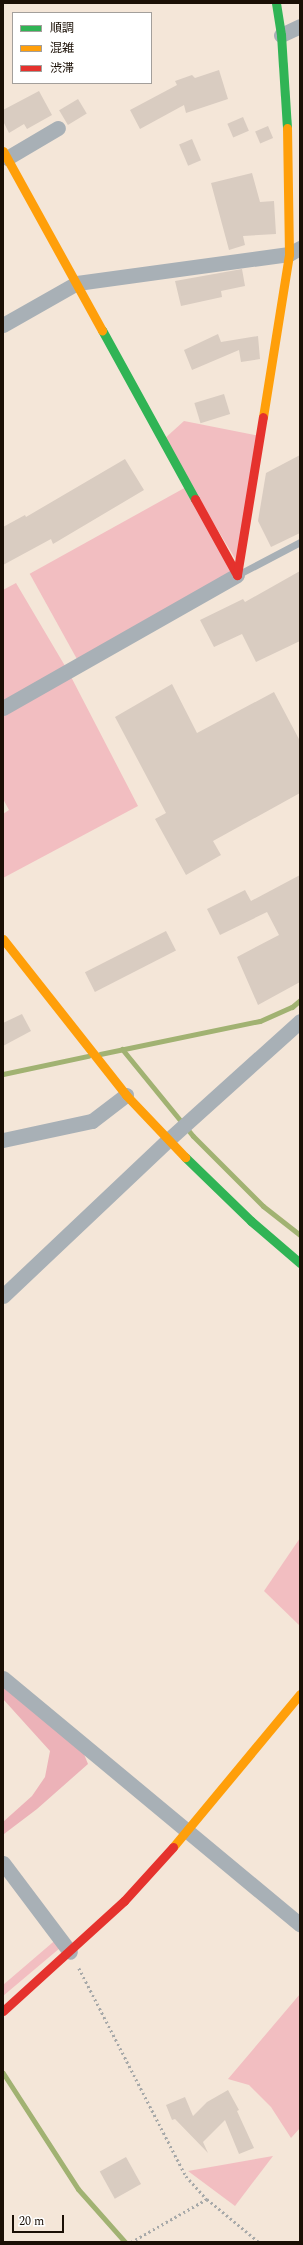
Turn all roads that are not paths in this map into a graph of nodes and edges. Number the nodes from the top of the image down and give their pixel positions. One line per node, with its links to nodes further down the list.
1 (276, 3): 3 (street)
2 (300, 26): 3 (street)
3 (281, 35): 5 (street)
4 (58, 128): 6 (street)
5 (294, 135): 7 (street)
6 (5, 154): 8 (street)
7 (294, 251): 8 (street); 11 (street)
8 (77, 283): 9 (street); 11 (street)
9 (3, 325)
10 (300, 542): 11 (lane)
11 (237, 575): 12 (street)
12 (3, 708)
13 (3, 939): 15 (street)
14 (300, 1021): 17 (street)
15 (126, 1095): 16 (street); 17 (street)
16 (3, 1140)
17 (168, 1140): 18 (street); 19 (street)
18 (300, 1263)
19 (3, 1296)
20 (3, 1678): 22 (street)
21 (300, 1694): 22 (street)
22 (187, 1832): 24 (street); 25 (street)
23 (3, 1863): 25 (street)
24 (300, 1925)
25 (70, 1952): 26 (street)
26 (3, 2011)

